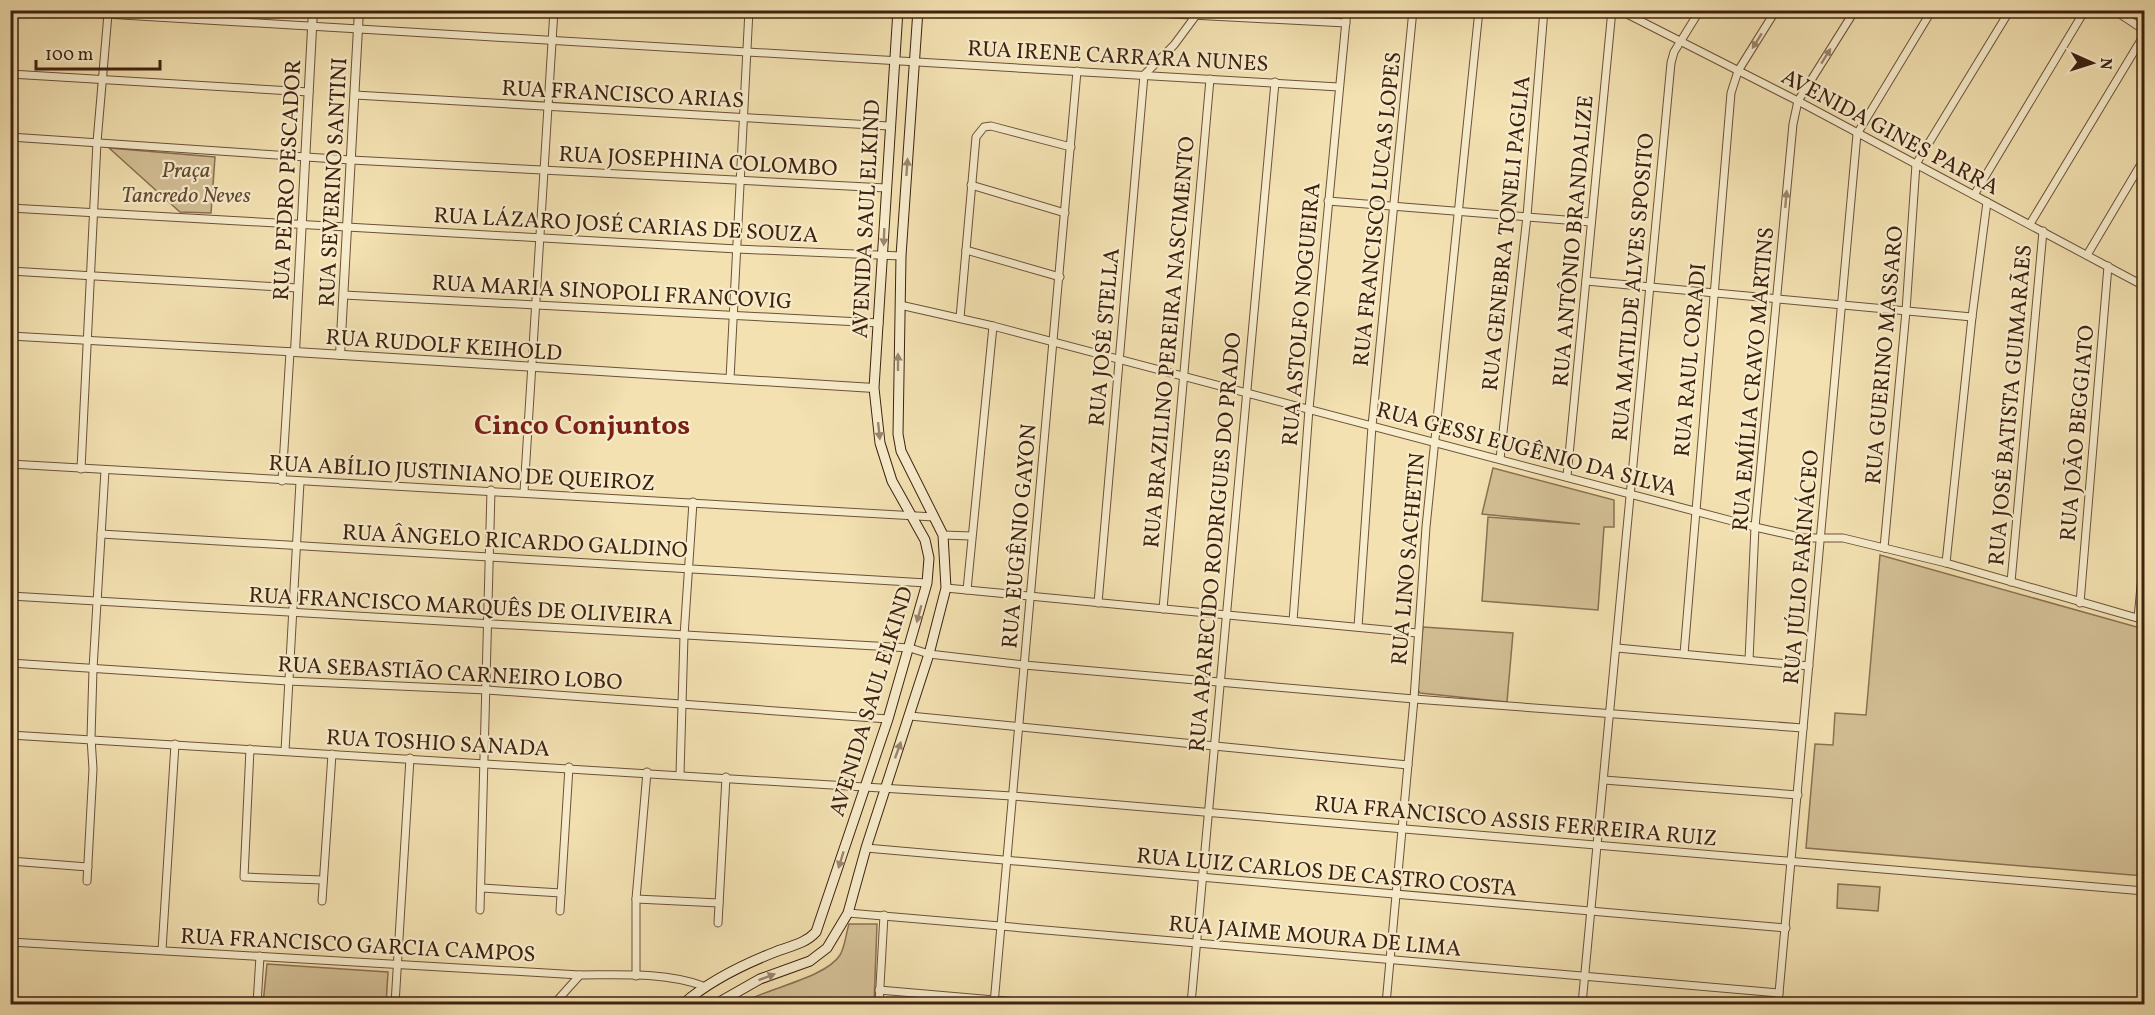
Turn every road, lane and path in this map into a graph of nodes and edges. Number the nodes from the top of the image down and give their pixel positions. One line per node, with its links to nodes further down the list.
1 (38, 10): 22 (street, RUA IRENE CARRARA NUNES)
2 (313, 10): 26 (street, RUA PEDRO PESCADOR)
3 (360, 10): 27 (street, RUA SEVERINO SANTINI)
4 (554, 10): 29 (street)
5 (749, 10): 31 (street)
6 (897, 10): 32 (main road, AVENIDA SAUL ELKIND)
7 (918, 10): 33 (main road, AVENIDA SAUL ELKIND)
8 (1096, 10): 23 (street)
9 (1347, 10): 25 (street, RUA ASTOLFO NOGUEIRA)
10 (1413, 10): 63 (street, RUA FRANCISCO LUCAS LOPES)
11 (1479, 10): 65 (street, RUA LINO SACHETIN)
12 (1544, 10): 68 (street, RUA GENEBRA TONELI PAGLIA)
13 (1612, 10): 69 (street, RUA ANTÔNIO BRANDALIZE)
14 (1700, 10): 30 (street, RUA MATILDE ALVES SPOSITO)
15 (1776, 10): 35 (street, RUA RAUL CORADI, one-way to 35)
16 (1855, 10): 44 (street, one-way to 16)
17 (1932, 10): 48 (street)
18 (2010, 10): 55 (street)
19 (2085, 10): 60 (street)
20 (2114, 10): 28 (street)
21 (1623, 11): 30 (street, AVENIDA GINES PARRA)
22 (108, 14): 24 (street, RUA IRENE CARRARA NUNES); 39 (street)
23 (1199, 14): 25 (street); 37 (street)
24 (183, 15): 26 (street, RUA IRENE CARRARA NUNES)
25 (1346, 23): 41 (street, RUA ASTOLFO NOGUEIRA)
26 (312, 27): 27 (street, RUA IRENE CARRARA NUNES); 42 (street, RUA PEDRO PESCADOR)
27 (358, 30): 29 (street, RUA IRENE CARRARA NUNES); 43 (street, RUA SEVERINO SANTINI)
28 (2145, 32): 70 (street)
29 (552, 41): 31 (street, RUA IRENE CARRARA NUNES); 45 (street)
30 (1681, 41): 35 (street, AVENIDA GINES PARRA); 86 (street, RUA MATILDE ALVES SPOSITO)
31 (747, 53): 32 (street, RUA IRENE CARRARA NUNES); 46 (street)
32 (894, 61): 33 (street, RUA IRENE CARRARA NUNES); 47 (main road, AVENIDA SAUL ELKIND)
33 (914, 62): 34 (street, RUA IRENE CARRARA NUNES); 79 (main road, AVENIDA SAUL ELKIND, one-way to 33)
34 (1077, 71): 37 (street, RUA IRENE CARRARA NUNES); 51 (street, RUA EUGÊNIO GAYON)
35 (1738, 71): 44 (street, AVENIDA GINES PARRA); 88 (street, RUA RAUL CORADI)
36 (10, 74): 39 (street)
37 (1144, 75): 38 (street, RUA IRENE CARRARA NUNES); 105 (street, RUA JOSÉ STELLA)
38 (1210, 78): 40 (street, RUA IRENE CARRARA NUNES); 107 (street, RUA BRAZILINO PEREIRA NASCIMENTO)
39 (104, 80): 42 (street); 50 (street)
40 (1275, 82): 41 (street, RUA IRENE CARRARA NUNES); 110 (street, RUA APARECIDO RODRIGUES DO PRADO)
41 (1339, 87): 61 (street, RUA ASTOLFO NOGUEIRA)
42 (309, 92): 52 (street, RUA PEDRO PESCADOR)
43 (355, 95): 45 (street, RUA FRANCISCO ARIAS); 54 (street, RUA SEVERINO SANTINI)
44 (1798, 101): 48 (street, AVENIDA GINES PARRA); 90 (street, RUA EMÍLIA CRAVO MARTINS, one-way to 44)
45 (548, 106): 46 (street, RUA FRANCISCO ARIAS); 56 (street)
46 (743, 118): 47 (street, RUA FRANCISCO ARIAS); 57 (street)
47 (889, 126): 59 (main road, AVENIDA SAUL ELKIND)
48 (1857, 134): 55 (street, AVENIDA GINES PARRA); 93 (street, RUA JÚLIO FARINÁCEO)
49 (10, 137): 50 (street, RUA JOSEPHINA COLOMBO)
50 (97, 142): 52 (street, RUA JOSEPHINA COLOMBO); 66 (street)
51 (1071, 147): 58 (street); 67 (street, RUA EUGÊNIO GAYON)
52 (306, 158): 54 (street, RUA JOSEPHINA COLOMBO); 71 (street, RUA PEDRO PESCADOR)
53 (2145, 159): 77 (street)
54 (351, 160): 56 (street, RUA JOSEPHINA COLOMBO); 72 (street, RUA SEVERINO SANTINI)
55 (1916, 164): 60 (street, AVENIDA GINES PARRA); 94 (street, RUA GUERINO MASSARO)
56 (543, 170): 57 (street, RUA JOSEPHINA COLOMBO); 74 (street)
57 (742, 181): 59 (street, RUA JOSEPHINA COLOMBO); 75 (street)
58 (971, 185): 67 (street); 76 (street)
59 (886, 188): 78 (main road, AVENIDA SAUL ELKIND, one-way to 78)
60 (1974, 195): 62 (street, AVENIDA GINES PARRA)
61 (1328, 201): 63 (street); 111 (street, RUA ASTOLFO NOGUEIRA)
62 (1987, 202): 70 (street, AVENIDA GINES PARRA); 96 (street)
63 (1395, 205): 65 (street); 112 (street, RUA FRANCISCO LUCAS LOPES)
64 (10, 208): 66 (street)
65 (1459, 210): 68 (street); 113 (street, RUA LINO SACHETIN)
66 (94, 213): 71 (street); 82 (street)
67 (1065, 213): 83 (street, RUA EUGÊNIO GAYON)
68 (1527, 216): 69 (street); 114 (street, RUA GENEBRA TONELI PAGLIA)
69 (1592, 222): 84 (street, RUA ANTÔNIO BRANDALIZE)
70 (2030, 224): 73 (street, AVENIDA GINES PARRA)
71 (303, 225): 72 (street, RUA LÁZARO JOSÉ CARIAS DE SOUZA); 87 (street, RUA PEDRO PESCADOR)
72 (348, 226): 74 (street, RUA LÁZARO JOSÉ CARIAS DE SOUZA); 89 (street, RUA SEVERINO SANTINI)
73 (2043, 231): 77 (street, AVENIDA GINES PARRA); 140 (street, RUA JOSÉ BATISTA GUIMARÃES)
74 (539, 237): 75 (street, RUA LÁZARO JOSÉ CARIAS DE SOUZA); 91 (street)
75 (737, 249): 78 (street, RUA LÁZARO JOSÉ CARIAS DE SOUZA); 95 (street)
76 (966, 250): 83 (street); 97 (street)
77 (2087, 255): 80 (street, AVENIDA GINES PARRA)
78 (884, 256): 79 (street, RUA LÁZARO JOSÉ CARIAS DE SOUZA); 98 (main road, AVENIDA SAUL ELKIND)
79 (901, 256): 92 (main road, AVENIDA SAUL ELKIND)
80 (2108, 266): 85 (street, AVENIDA GINES PARRA); 147 (street, RUA JOÃO BEGGIATO)
81 (10, 271): 82 (street)
82 (90, 276): 87 (street); 101 (street)
83 (1060, 277): 102 (street, RUA EUGÊNIO GAYON)
84 (1586, 281): 86 (street); 118 (street, RUA ANTÔNIO BRANDALIZE)
85 (2144, 284)
86 (1651, 286): 88 (street); 123 (street, RUA MATILDE ALVES SPOSITO)
87 (298, 288): 103 (street, RUA PEDRO PESCADOR)
88 (1713, 292): 90 (street); 125 (street, RUA RAUL CORADI)
89 (344, 295): 91 (street, RUA MARIA SINOPOLI FRANCOVIG); 104 (street, RUA SEVERINO SANTINI)
90 (1777, 299): 93 (street); 128 (street, RUA EMÍLIA CRAVO MARTINS)
91 (535, 305): 95 (street, RUA MARIA SINOPOLI FRANCOVIG); 106 (street)
92 (900, 305): 97 (street, RUA GESSI EUGÊNIO DA SILVA); 127 (main road, AVENIDA SAUL ELKIND, one-way to 92)
93 (1842, 306): 94 (street); 132 (street, RUA JÚLIO FARINÁCEO)
94 (1906, 311): 96 (street); 134 (street, RUA GUERINO MASSARO)
95 (733, 315): 98 (street, RUA MARIA SINOPOLI FRANCOVIG); 108 (street)
96 (1972, 316): 137 (street)
97 (960, 318): 99 (street, RUA GESSI EUGÊNIO DA SILVA)
98 (879, 323): 109 (main road, AVENIDA SAUL ELKIND)
99 (993, 326): 102 (street, RUA GESSI EUGÊNIO DA SILVA); 131 (street)
100 (10, 336): 101 (street, RUA RUDOLF KEIHOLD)
101 (87, 339): 103 (street, RUA RUDOLF KEIHOLD); 116 (street)
102 (1054, 344): 105 (street, RUA GESSI EUGÊNIO DA SILVA); 144 (street, RUA EUGÊNIO GAYON)
103 (292, 352): 104 (street, RUA RUDOLF KEIHOLD); 119 (street)
104 (340, 355): 106 (street, RUA RUDOLF KEIHOLD)
105 (1120, 360): 107 (street, RUA GESSI EUGÊNIO DA SILVA); 146 (street, RUA JOSÉ STELLA)
106 (532, 368): 108 (street, RUA RUDOLF KEIHOLD); 122 (street)
107 (1182, 376): 110 (street, RUA GESSI EUGÊNIO DA SILVA); 148 (street, RUA BRAZILINO PEREIRA NASCIMENTO)
108 (730, 379): 109 (street, RUA RUDOLF KEIHOLD)
109 (874, 388): 126 (main road, AVENIDA SAUL ELKIND, one-way to 126)
110 (1245, 392): 111 (street, RUA GESSI EUGÊNIO DA SILVA); 150 (street, RUA APARECIDO RODRIGUES DO PRADO)
111 (1309, 409): 112 (street, RUA GESSI EUGÊNIO DA SILVA); 152 (street, RUA ASTOLFO NOGUEIRA)
112 (1372, 426): 113 (street, RUA GESSI EUGÊNIO DA SILVA); 154 (street, RUA FRANCISCO LUCAS LOPES)
113 (1435, 443): 114 (street, RUA GESSI EUGÊNIO DA SILVA); 155 (street, RUA LINO SACHETIN)
114 (1500, 459): 118 (street, RUA GESSI EUGÊNIO DA SILVA)
115 (10, 464): 116 (street, RUA ABÍLIO JUSTINIANO DE QUEIROZ)
116 (81, 469): 117 (street, RUA ABÍLIO JUSTINIANO DE QUEIROZ)
117 (105, 470): 119 (street, RUA ABÍLIO JUSTINIANO DE QUEIROZ); 129 (street)
118 (1567, 476): 123 (street, RUA GESSI EUGÊNIO DA SILVA)
119 (282, 481): 120 (street, RUA ABÍLIO JUSTINIANO DE QUEIROZ)
120 (300, 482): 121 (street, RUA ABÍLIO JUSTINIANO DE QUEIROZ); 133 (street)
121 (491, 489): 122 (street, RUA ABÍLIO JUSTINIANO DE QUEIROZ); 136 (street)
122 (524, 492): 124 (street, RUA ABÍLIO JUSTINIANO DE QUEIROZ)
123 (1630, 493): 125 (street, RUA GESSI EUGÊNIO DA SILVA); 158 (street, RUA MATILDE ALVES SPOSITO)
124 (693, 502): 126 (street, RUA ABÍLIO JUSTINIANO DE QUEIROZ); 138 (street)
125 (1695, 510): 128 (street, RUA GESSI EUGÊNIO DA SILVA); 160 (street, RUA RAUL CORADI)
126 (912, 516): 127 (street, RUA ABÍLIO JUSTINIANO DE QUEIROZ); 139 (main road, AVENIDA SAUL ELKIND)
127 (934, 517): 130 (main road, AVENIDA SAUL ELKIND)
128 (1755, 527): 132 (street, RUA GESSI EUGÊNIO DA SILVA); 161 (street, RUA EMÍLIA CRAVO MARTINS)
129 (101, 534): 133 (street, RUA ÂNGELO RICARDO GALDINO); 145 (street)
130 (943, 535): 131 (street); 141 (main road, AVENIDA SAUL ELKIND)
131 (971, 536): 142 (street)
132 (1819, 538): 134 (street, RUA GESSI EUGÊNIO DA SILVA); 164 (street, RUA JÚLIO FARINÁCEO)
133 (296, 546): 136 (street, RUA ÂNGELO RICARDO GALDINO); 149 (street)
134 (1884, 548): 137 (street, RUA GESSI EUGÊNIO DA SILVA)
135 (2145, 555): 151 (street)
136 (491, 556): 138 (street, RUA ÂNGELO RICARDO GALDINO); 153 (street)
137 (1946, 563): 140 (street, RUA GESSI EUGÊNIO DA SILVA)
138 (688, 568): 139 (street, RUA ÂNGELO RICARDO GALDINO); 156 (street)
139 (927, 582): 157 (main road, AVENIDA SAUL ELKIND, one-way to 157)
140 (2012, 582): 147 (street, RUA GESSI EUGÊNIO DA SILVA)
141 (946, 588): 142 (street); 159 (main road, AVENIDA SAUL ELKIND)
142 (967, 591): 144 (street)
143 (10, 596): 145 (street, RUA FRANCISCO MARQUÊS DE OLIVEIRA)
144 (1030, 597): 146 (street); 163 (street, RUA EUGÊNIO GAYON)
145 (97, 602): 149 (street, RUA FRANCISCO MARQUÊS DE OLIVEIRA); 165 (street)
146 (1098, 603): 148 (street)
147 (2080, 603): 151 (street, RUA GESSI EUGÊNIO DA SILVA)
148 (1163, 609): 150 (street)
149 (293, 614): 153 (street, RUA FRANCISCO MARQUÊS DE OLIVEIRA); 167 (street)
150 (1225, 614): 152 (street); 166 (street, RUA APARECIDO RODRIGUES DO PRADO)
151 (2141, 619)
152 (1293, 621): 154 (street)
153 (489, 624): 156 (street, RUA FRANCISCO MARQUÊS DE OLIVEIRA); 168 (street)
154 (1358, 627): 155 (street)
155 (1417, 633): 169 (street, RUA LINO SACHETIN)
156 (684, 636): 157 (street, RUA FRANCISCO MARQUÊS DE OLIVEIRA); 170 (street)
157 (910, 648): 159 (street, RUA FRANCISCO MARQUÊS DE OLIVEIRA); 173 (main road, AVENIDA SAUL ELKIND)
158 (1617, 648): 160 (street); 171 (street, RUA MATILDE ALVES SPOSITO)
159 (929, 654): 163 (street, RUA FRANCISCO MARQUÊS DE OLIVEIRA); 172 (main road, AVENIDA SAUL ELKIND)
160 (1684, 654): 161 (street)
161 (1749, 660): 164 (street)
162 (10, 663): 165 (street, RUA SEBASTIÃO CARNEIRO LOBO)
163 (1024, 665): 166 (street, RUA FRANCISCO MARQUÊS DE OLIVEIRA); 174 (street, RUA EUGÊNIO GAYON)
164 (1809, 666): 175 (street, RUA JÚLIO FARINÁCEO)
165 (93, 669): 167 (street, RUA SEBASTIÃO CARNEIRO LOBO); 177 (street)
166 (1219, 680): 169 (street, RUA FRANCISCO MARQUÊS DE OLIVEIRA); 179 (street, RUA APARECIDO RODRIGUES DO PRADO)
167 (288, 681): 168 (street, RUA SEBASTIÃO CARNEIRO LOBO); 181 (street)
168 (487, 690): 170 (street, RUA SEBASTIÃO CARNEIRO LOBO); 184 (street)
169 (1414, 699): 171 (street, RUA FRANCISCO MARQUÊS DE OLIVEIRA); 185 (street, RUA LINO SACHETIN)
170 (681, 704): 173 (street, RUA SEBASTIÃO CARNEIRO LOBO); 188 (street)
171 (1610, 714): 175 (street, RUA FRANCISCO MARQUÊS DE OLIVEIRA); 190 (street, RUA MATILDE ALVES SPOSITO)
172 (910, 716): 174 (street); 192 (main road, AVENIDA SAUL ELKIND, one-way to 172)
173 (888, 719): 191 (main road, AVENIDA SAUL ELKIND)
174 (1019, 726): 179 (street); 195 (street, RUA EUGÊNIO GAYON)
175 (1803, 728): 194 (street, RUA JÚLIO FARINÁCEO)
176 (12, 735): 177 (street, RUA TOSHIO SANADA); 193 (street)
177 (91, 738): 178 (street, RUA TOSHIO SANADA); 203 (street)
178 (175, 744): 180 (street, RUA TOSHIO SANADA); 224 (street)
179 (1214, 746): 185 (street); 196 (street, RUA APARECIDO RODRIGUES DO PRADO)
180 (250, 749): 181 (street, RUA TOSHIO SANADA); 205 (street)
181 (285, 751): 182 (street, RUA TOSHIO SANADA)
182 (332, 754): 183 (street, RUA TOSHIO SANADA); 205 (street)
183 (410, 758): 184 (street, RUA TOSHIO SANADA); 228 (street)
184 (483, 762): 186 (street, RUA TOSHIO SANADA); 207 (street)
185 (1408, 765): 197 (street, RUA LINO SACHETIN)
186 (568, 768): 187 (street, RUA TOSHIO SANADA); 209 (street)
187 (647, 772): 188 (street, RUA TOSHIO SANADA); 211 (street)
188 (680, 774): 189 (street, RUA TOSHIO SANADA)
189 (726, 777): 191 (street, RUA TOSHIO SANADA); 213 (street)
190 (1604, 780): 194 (street); 198 (street, RUA MATILDE ALVES SPOSITO)
191 (863, 788): 192 (street, RUA TOSHIO SANADA); 225 (main road, AVENIDA SAUL ELKIND, one-way to 225)
192 (885, 788): 195 (street, RUA FRANCISCO ASSIS FERREIRA RUIZ); 199 (main road, AVENIDA SAUL ELKIND)
193 (10, 793)
194 (1798, 795): 202 (street, RUA JÚLIO FARINÁCEO)
195 (1012, 796): 196 (street, RUA FRANCISCO ASSIS FERREIRA RUIZ); 200 (street, RUA EUGÊNIO GAYON)
196 (1208, 811): 197 (street, RUA FRANCISCO ASSIS FERREIRA RUIZ); 204 (street, RUA APARECIDO RODRIGUES DO PRADO)
197 (1401, 828): 198 (street, RUA FRANCISCO ASSIS FERREIRA RUIZ); 210 (street, RUA LINO SACHETIN)
198 (1598, 846): 202 (street, RUA FRANCISCO ASSIS FERREIRA RUIZ); 216 (street, RUA MATILDE ALVES SPOSITO)
199 (866, 848): 200 (street, RUA LUIZ CARLOS DE CASTRO COSTA); 217 (main road, AVENIDA SAUL ELKIND)
200 (1007, 860): 204 (street, RUA LUIZ CARLOS DE CASTRO COSTA); 220 (street, RUA EUGÊNIO GAYON)
201 (10, 861): 203 (street)
202 (1792, 862): 208 (street, RUA FRANCISCO ASSIS FERREIRA RUIZ); 221 (street, RUA JÚLIO FARINÁCEO)
203 (88, 867): 206 (street)
204 (1201, 879): 210 (street, RUA LUIZ CARLOS DE CASTRO COSTA); 223 (street, RUA APARECIDO RODRIGUES DO PRADO)
205 (323, 880): 212 (street)
206 (87, 881)
207 (482, 888): 209 (street); 214 (street)
208 (2145, 891)
209 (561, 893): 215 (street)
210 (1395, 894): 216 (street, RUA LUIZ CARLOS DE CASTRO COSTA); 227 (street, RUA LINO SACHETIN)
211 (636, 899): 213 (street); 231 (street)
212 (322, 902)
213 (719, 903): 219 (street)
214 (480, 910)
215 (560, 911)
216 (1592, 912): 221 (street, RUA LUIZ CARLOS DE CASTRO COSTA); 232 (street, RUA MATILDE ALVES SPOSITO)
217 (848, 913): 218 (street, RUA JAIME MOURA DE LIMA); 229 (main road, AVENIDA SAUL ELKIND)
218 (884, 915): 220 (street, RUA JAIME MOURA DE LIMA); 234 (street)
219 (718, 923)
220 (1000, 925): 223 (street, RUA JAIME MOURA DE LIMA); 236 (street, RUA EUGÊNIO GAYON)
221 (1786, 928): 235 (street, RUA JÚLIO FARINÁCEO)
222 (10, 942): 224 (street, RUA FRANCISCO GARCIA CAMPOS)
223 (1196, 943): 227 (street, RUA JAIME MOURA DE LIMA); 244 (street, RUA APARECIDO RODRIGUES DO PRADO)
224 (162, 950): 226 (street, RUA FRANCISCO GARCIA CAMPOS)
225 (783, 950): 229 (main road); 233 (main road, AVENIDA SAUL ELKIND)
226 (260, 956): 228 (street, RUA FRANCISCO GARCIA CAMPOS); 237 (street)
227 (1390, 958): 232 (street, RUA JAIME MOURA DE LIMA); 245 (street, RUA LINO SACHETIN)
228 (397, 965): 230 (street, RUA FRANCISCO GARCIA CAMPOS); 238 (street)
229 (791, 968): 241 (main road, AVENIDA SAUL ELKIND, one-way to 229)
230 (580, 975): 231 (street, RUA FRANCISCO GARCIA CAMPOS); 239 (street)
231 (636, 976): 233 (street, RUA FRANCISCO GARCIA CAMPOS)
232 (1585, 976): 235 (street, RUA JAIME MOURA DE LIMA); 246 (street, RUA MATILDE ALVES SPOSITO)
233 (703, 986): 240 (main road, AVENIDA SAUL ELKIND)
234 (879, 990): 236 (street); 242 (street)
235 (1779, 993): 247 (street, RUA JÚLIO FARINÁCEO)
236 (994, 1003): 243 (street)
237 (257, 1005)
238 (395, 1005)
239 (554, 1005)
240 (683, 1005)
241 (716, 1005)
242 (879, 1005)
243 (1041, 1005)
244 (1191, 1005)
245 (1386, 1005)
246 (1582, 1005)
247 (1778, 1005)

